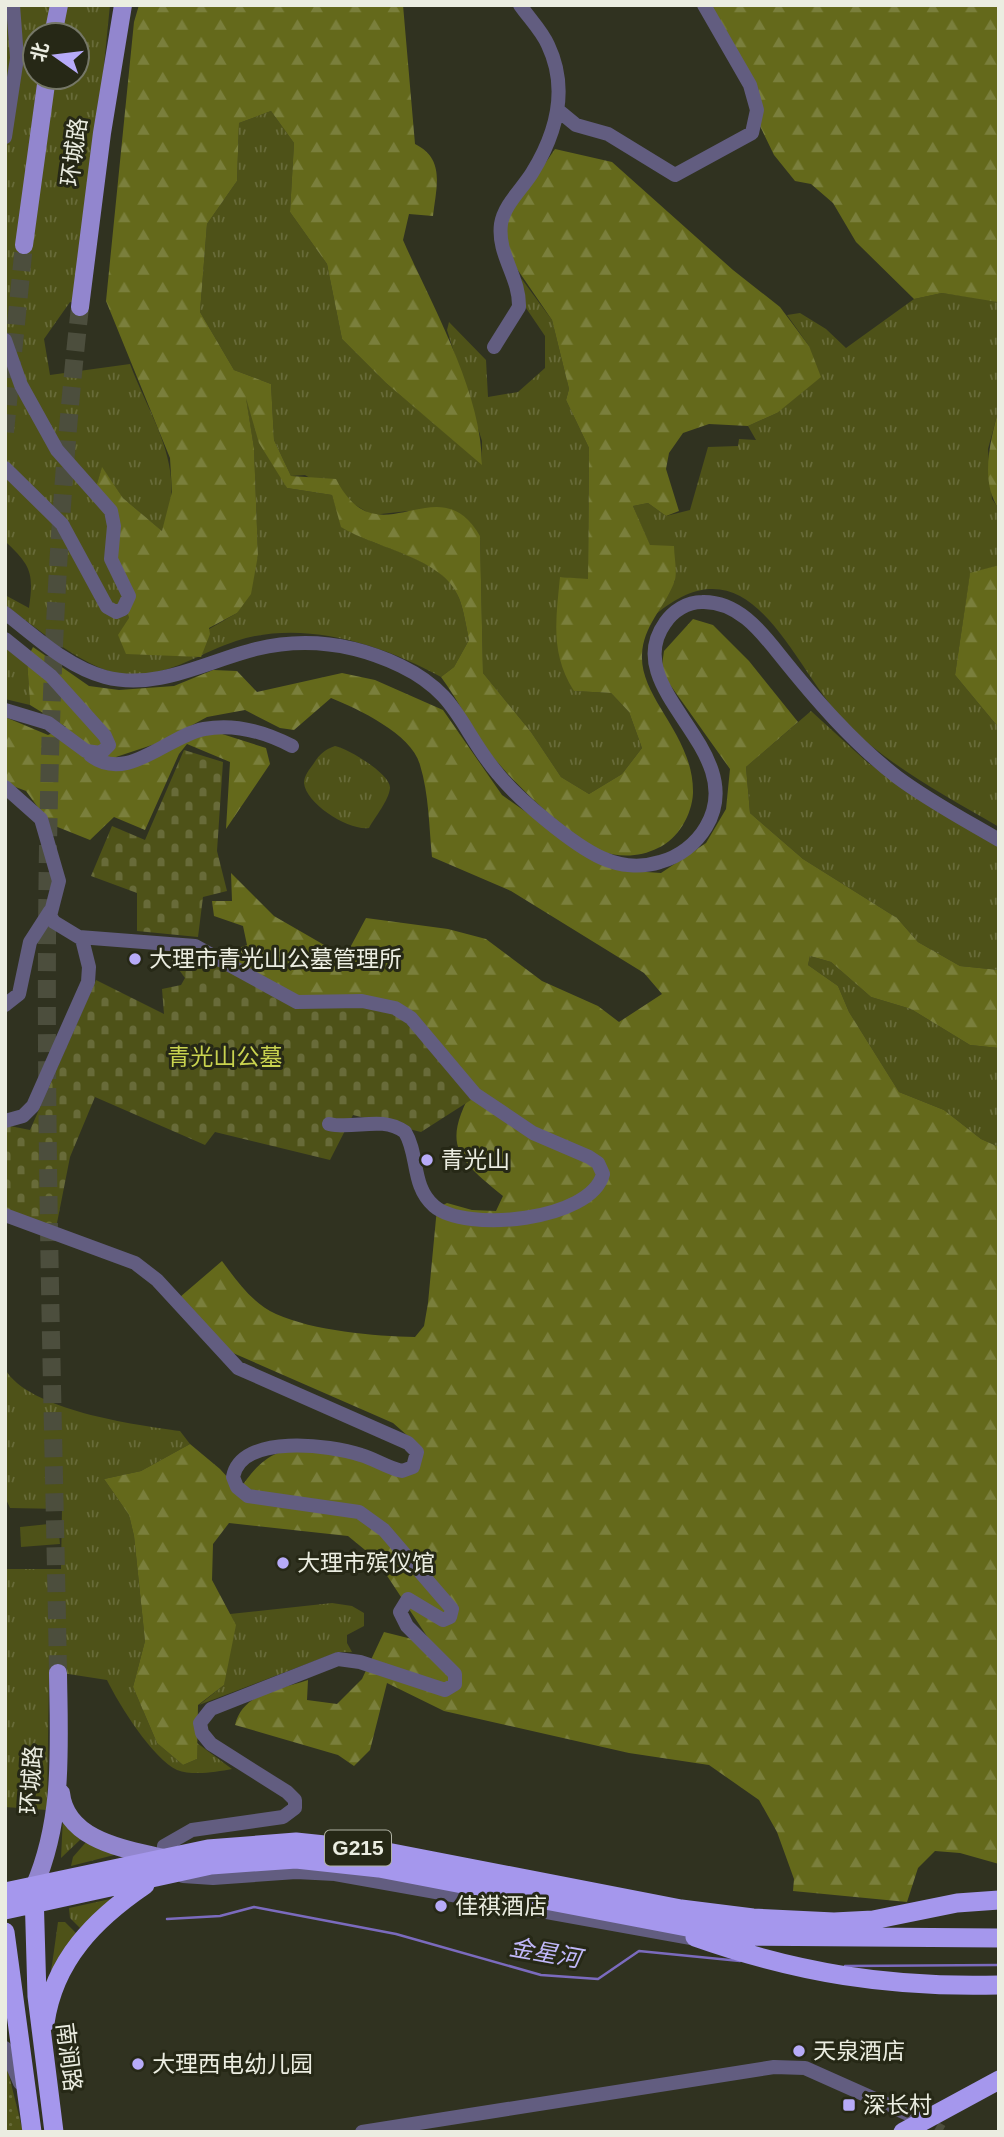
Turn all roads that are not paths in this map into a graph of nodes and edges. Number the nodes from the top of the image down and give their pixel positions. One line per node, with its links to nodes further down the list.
1 (13, 5): 7 (street)
2 (123, 5): 9 (main road, 环城路)
3 (520, 5): 6 (street)
4 (704, 5): 6 (street)
5 (45, 91): 8 (main road, 环城路)
6 (559, 111): 11 (street)
7 (5, 137)
8 (24, 245)
9 (80, 307)
10 (5, 340): 12 (street)
11 (494, 347)
12 (5, 468)
13 (5, 612): 14 (street)
14 (28, 631): 15 (street); 20 (street)
15 (11, 644): 18 (street)
16 (5, 710): 18 (street)
17 (292, 746): 18 (street)
18 (86, 751)
19 (5, 787): 21 (street)
20 (999, 840)
21 (50, 911): 22 (street); 23 (street)
22 (79, 937): 24 (street); 25 (street)
23 (5, 1005)
24 (5, 1121)
25 (329, 1124)
26 (5, 1216): 29 (street)
27 (58, 1674): 28 (main road, 环城路)
28 (60, 1784): 29 (main road); 31 (main road, 环城路)
29 (162, 1870): 31 (highway, G215); 34 (highway, G215); 37 (street); 41 (highway)
30 (5, 1892): 31 (highway)
31 (35, 1896): 33 (highway); 41 (highway, 南涧路)
32 (999, 1900): 34 (highway, G215)
33 (5, 1910)
34 (645, 1911): 36 (highway); 37 (highway, G215)
35 (5, 1932): 42 (highway, 南涧路)
36 (999, 1938)
37 (706, 1941): 38 (highway, G215)
38 (999, 1985)
39 (5, 2014): 42 (highway)
40 (5, 2049): 45 (street)
41 (43, 2052): 48 (highway, 南涧路)
42 (24, 2067): 45 (highway, 南涧路)
43 (999, 2080): 46 (highway)
44 (999, 2094): 50 (highway)
45 (29, 2110): 47 (highway, 南涧路)
46 (909, 2124): 49 (street)
47 (33, 2132)
48 (54, 2132)
49 (362, 2132)
50 (929, 2132)

